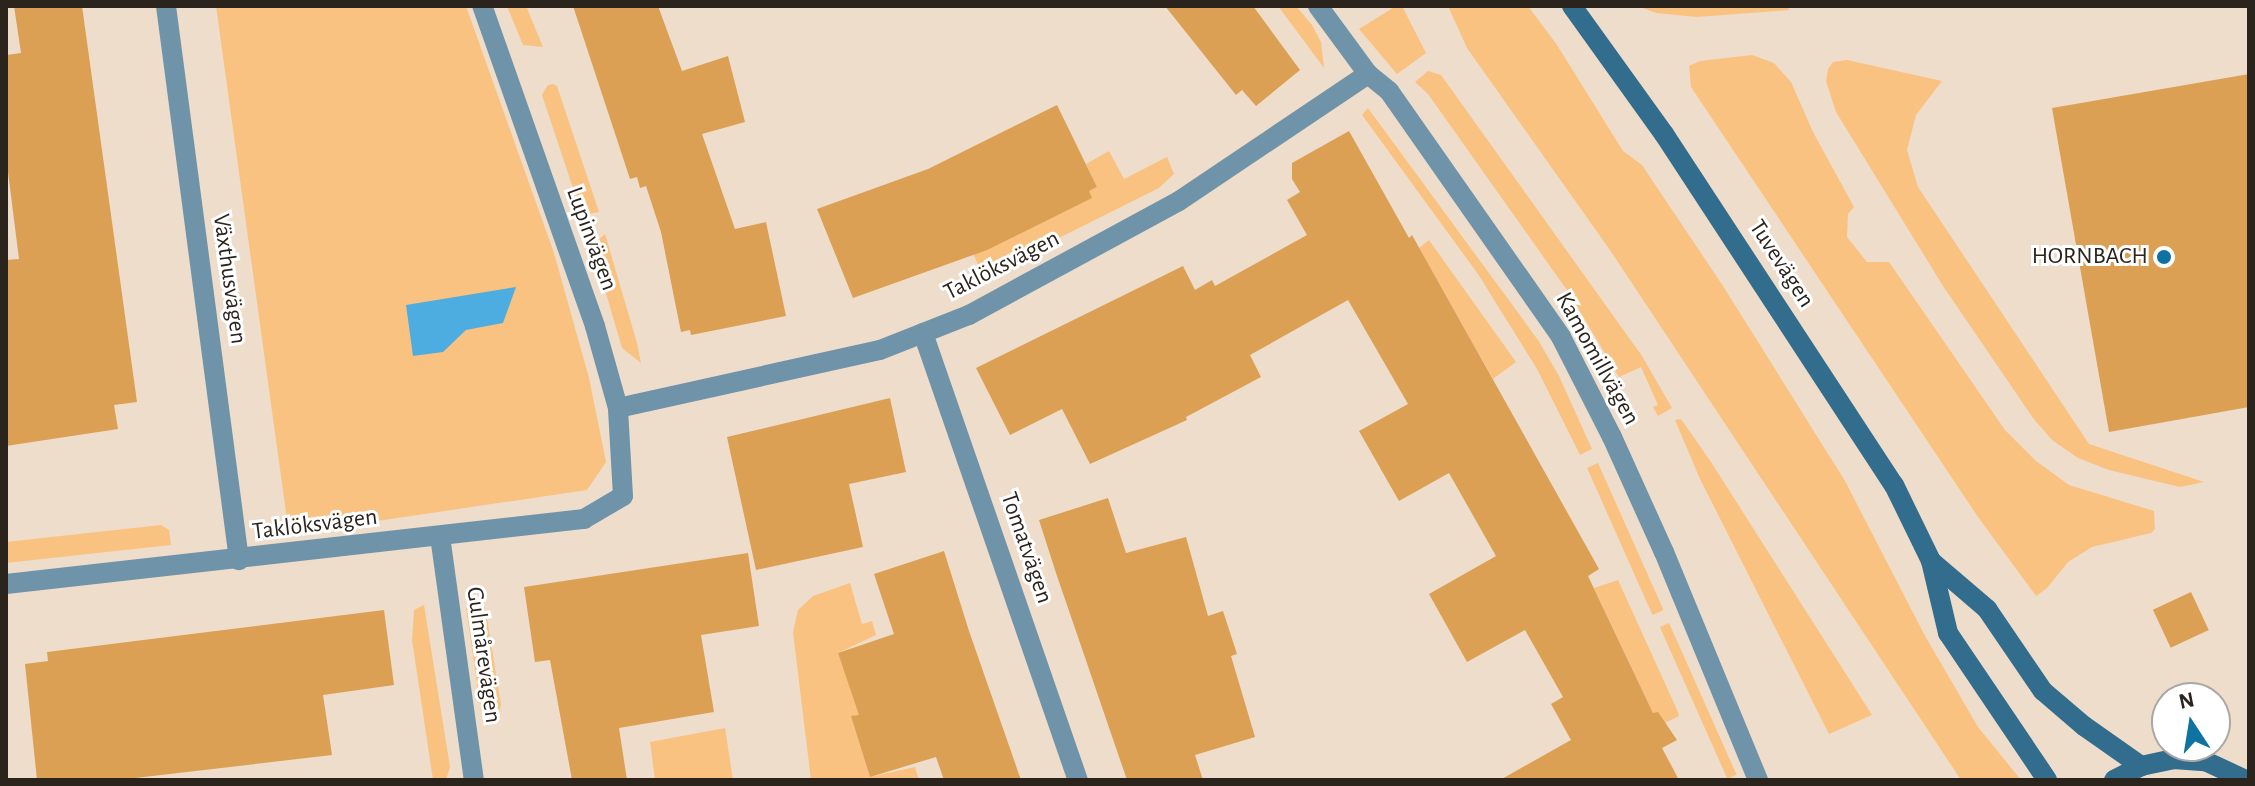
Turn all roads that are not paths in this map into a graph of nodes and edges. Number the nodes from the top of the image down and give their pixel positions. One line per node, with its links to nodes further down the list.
1 (166, 6): 10 (street, Växthusvägen)
2 (482, 6): 7 (street, Lupinvägen)
3 (1318, 6): 5 (street, Kamomillvägen)
4 (1572, 6): 11 (main road, Tuvevägen)
5 (1368, 74): 6 (street, Taklöksvägen); 16 (street, Kamomillvägen)
6 (923, 333): 7 (street, Taklöksvägen); 15 (street, Tomatvägen)
7 (618, 408): 8 (street, Lupinvägen)
8 (623, 496): 9 (street, Taklöksvägen)
9 (440, 536): 10 (street, Taklöksvägen); 14 (street, Gulmårevägen)
10 (239, 560): 12 (street, Taklöksvägen)
11 (1931, 561): 13 (main road, Tuvevägen); 17 (main road, Tuvevägen)
12 (6, 584)
13 (2141, 766): 18 (main road); 19 (main road)
14 (474, 780)
15 (1078, 780)
16 (1758, 780)
17 (2047, 780)
18 (2114, 780)
19 (2246, 780)

